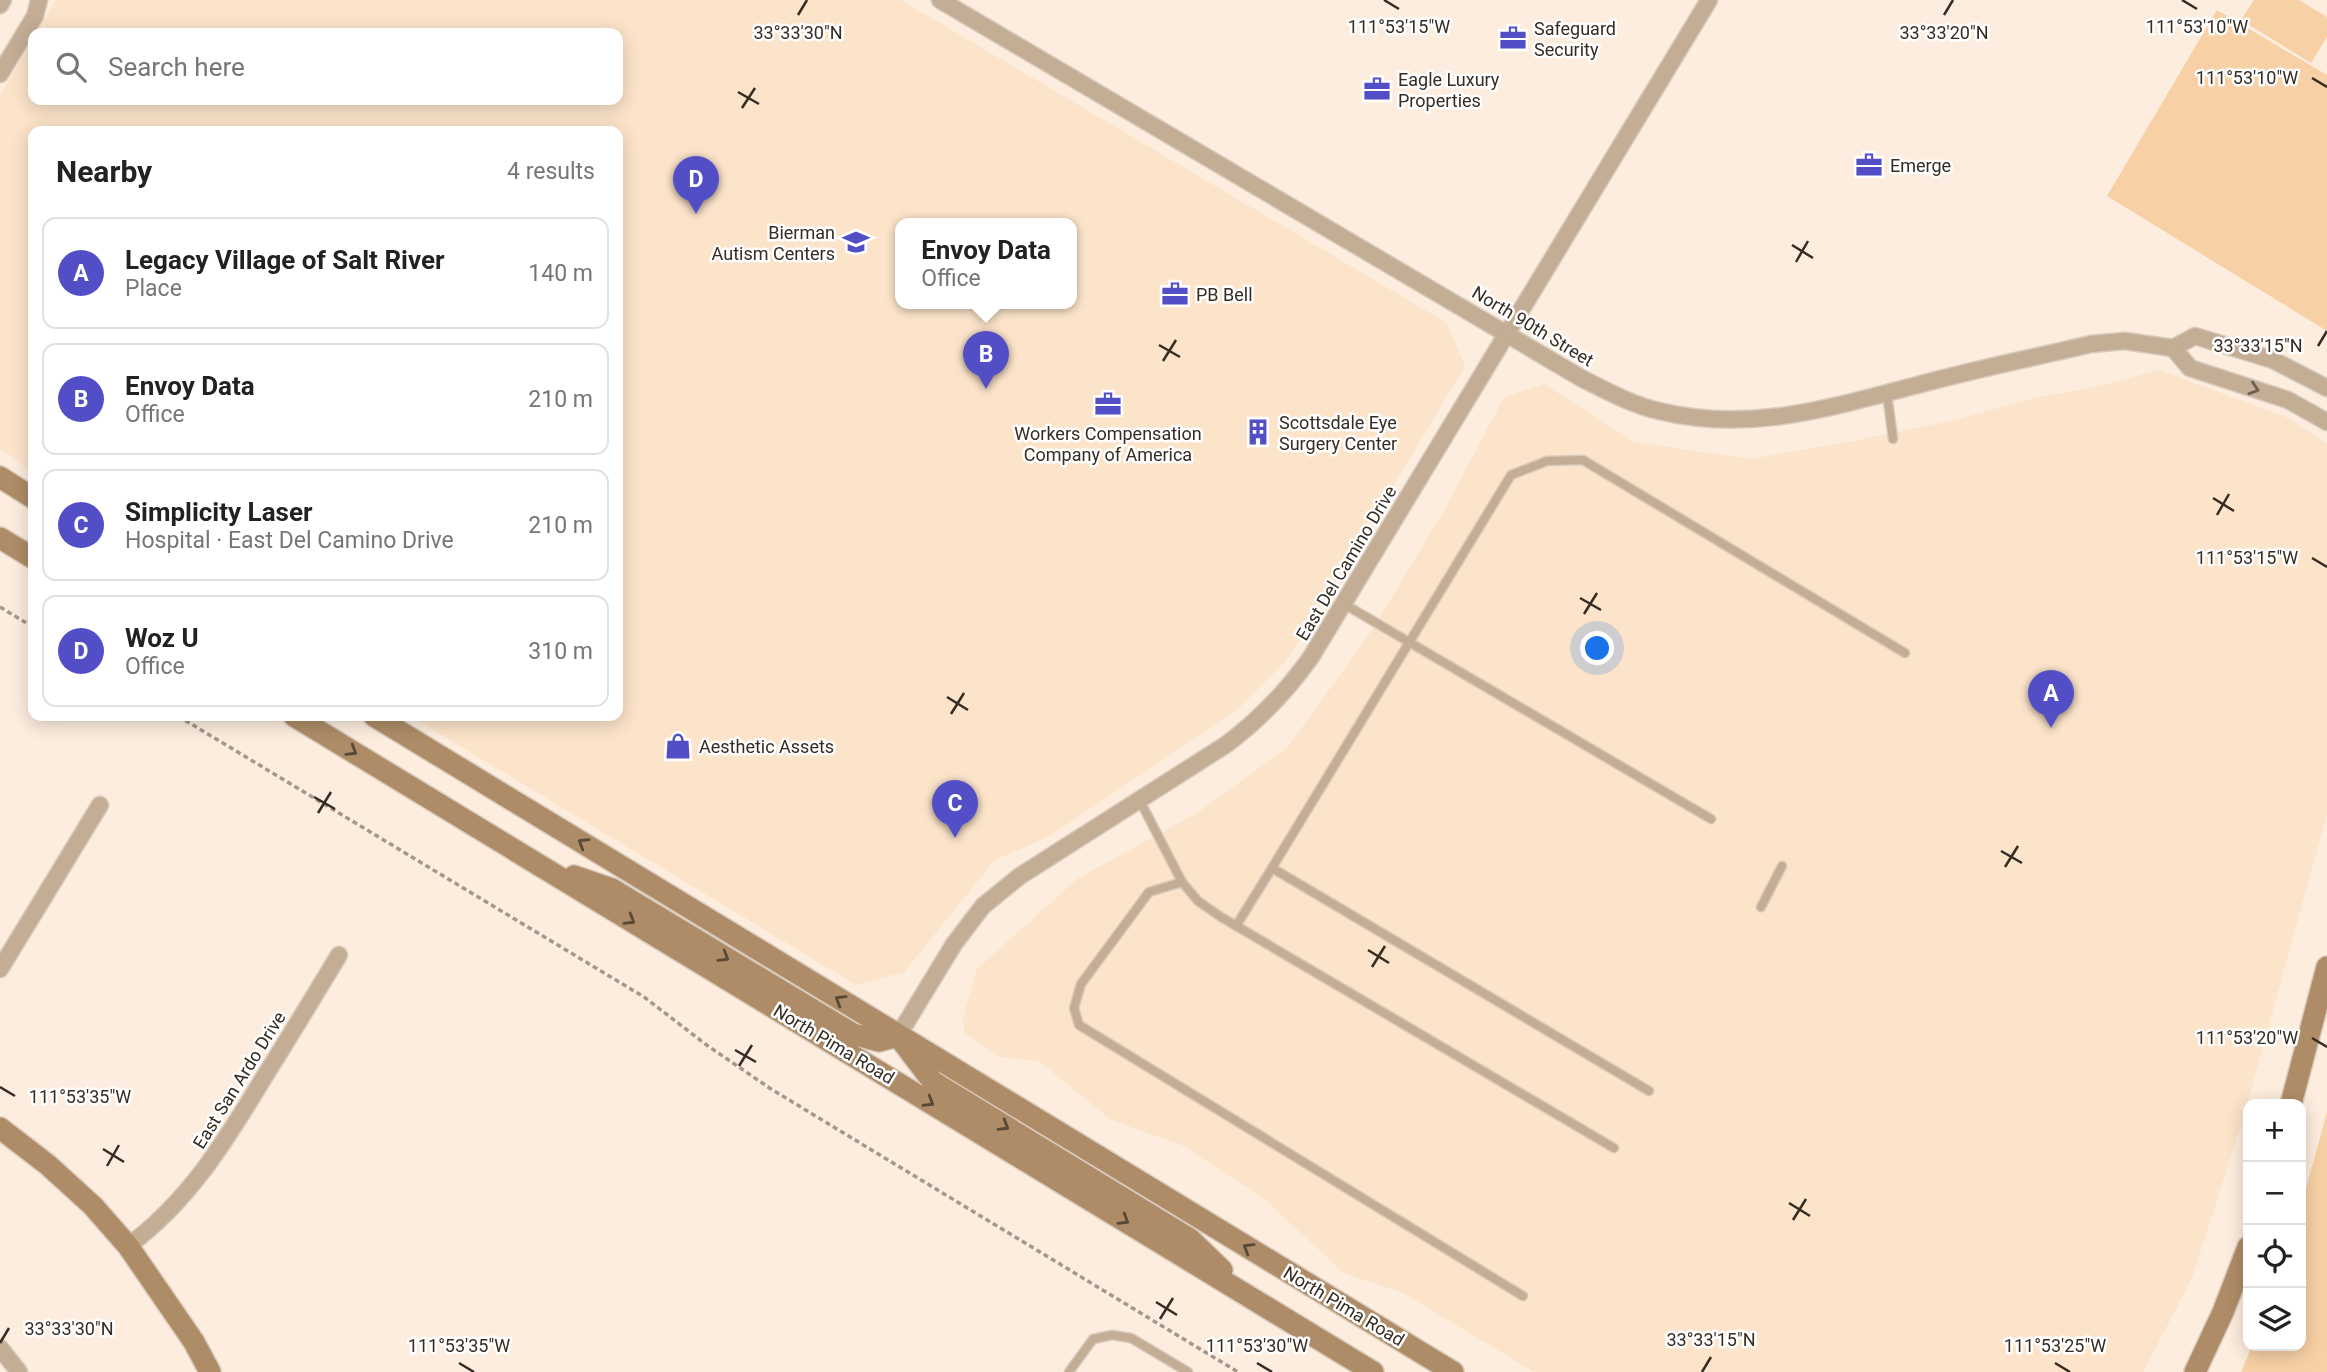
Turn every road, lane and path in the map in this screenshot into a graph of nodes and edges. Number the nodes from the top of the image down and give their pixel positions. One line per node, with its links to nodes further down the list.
1 (3, 0): 5 (street)
2 (39, 0): 6 (street)
3 (940, 0): 7 (street, North 90th Street)
4 (1709, 0): 7 (street, East Del Camino Drive)
5 (0, 5)
6 (0, 74)
7 (1508, 334): 10 (street, North 90th Street); 17 (street, East Del Camino Drive)
8 (2173, 348): 9 (street, North 90th Street); 10 (street, North 90th Street); 11 (street, one-way to 11)
9 (2327, 388)
10 (1887, 393): 12 (lane)
11 (2327, 422)
12 (1893, 439)
13 (0, 477): 14 (main road)
14 (28, 495)
15 (0, 538): 16 (main road)
16 (28, 555)
17 (1344, 604): 20 (lane); 25 (street, East Del Camino Drive)
18 (0, 607): 19 (path)
19 (28, 625)
20 (1409, 643): 21 (lane); 27 (lane); 30 (lane)
21 (1905, 653)
22 (186, 721): 51 (path)
23 (301, 721): 28 (main road, North Pima Road, one-way to 28)
24 (382, 721): 37 (main road, North Pima Road, one-way to 24)
25 (1140, 801): 31 (lane); 37 (street, East Del Camino Drive)
26 (100, 805): 36 (street)
27 (1711, 819)
28 (533, 861): 37 (main road, one-way to 37); 45 (main road, North Pima Road, one-way to 45)
29 (1782, 866): 32 (lane)
30 (1272, 868): 33 (lane); 38 (lane)
31 (1181, 882): 33 (lane); 44 (lane)
32 (1760, 907)
33 (1236, 926): 41 (lane)
34 (339, 955): 42 (street, East San Ardo Drive)
35 (2327, 967): 39 (main road)
36 (0, 969)
37 (898, 1036): 45 (main road, one-way to 45); 53 (main road, North Pima Road, one-way to 37)
38 (1649, 1091)
39 (2292, 1099)
40 (0, 1128): 42 (main road)
41 (1614, 1148)
42 (128, 1246): 48 (main road)
43 (2243, 1260): 54 (main road)
44 (1523, 1296)
45 (1252, 1298): 52 (main road, North Pima Road)
46 (0, 1348): 47 (street)
47 (19, 1372)
48 (210, 1372)
49 (1069, 1372): 50 (lane)
50 (1188, 1372)
51 (1238, 1372)
52 (1373, 1372)
53 (1453, 1372)
54 (2195, 1372)

